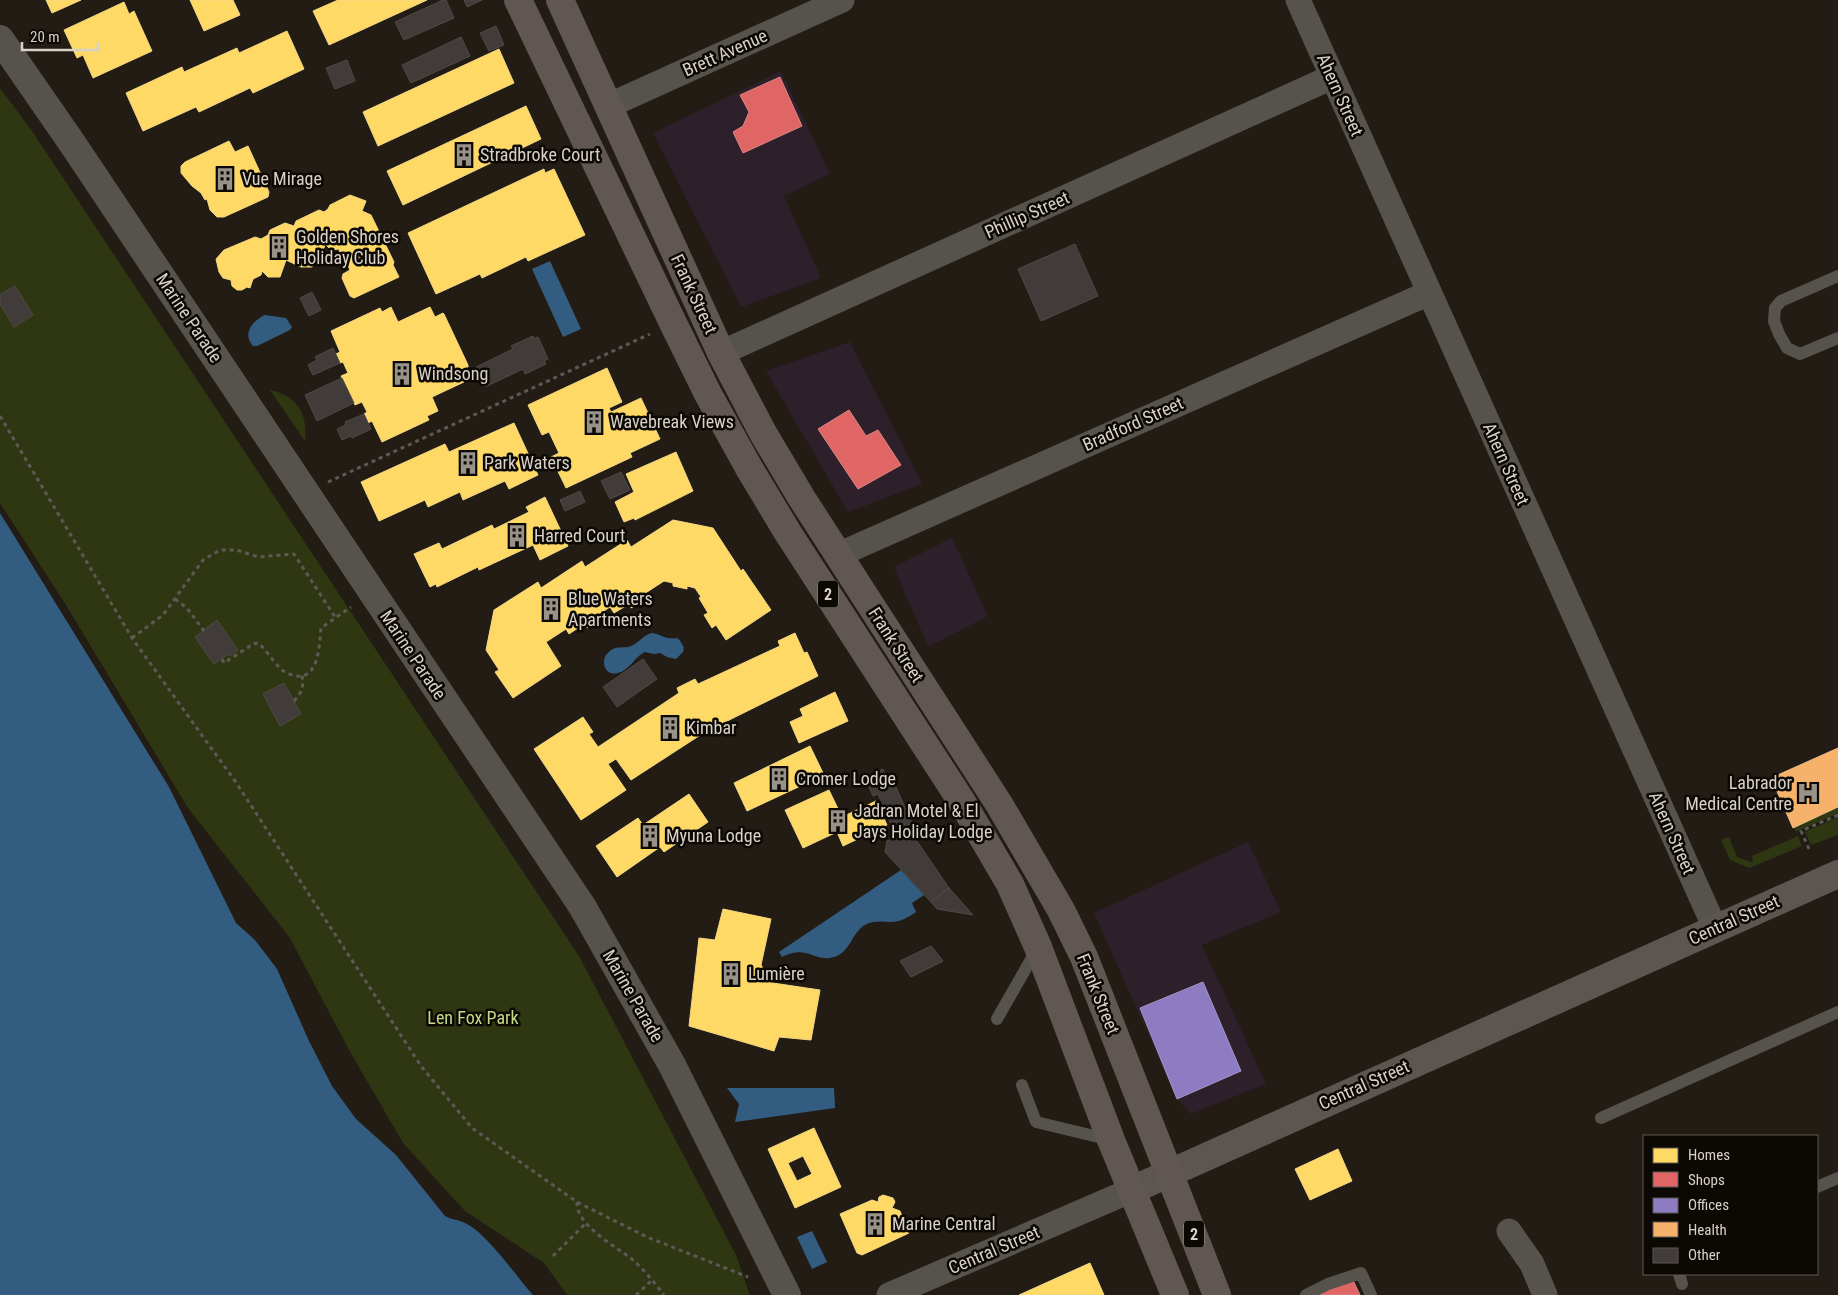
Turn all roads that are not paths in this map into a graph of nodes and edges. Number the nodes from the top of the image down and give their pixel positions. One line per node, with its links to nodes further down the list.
1 (518, 0): 15 (highway, Frank Street / 2)
2 (560, 0): 7 (highway, Frank Street / 2)
3 (842, 0): 7 (street, Brett Avenue)
4 (1298, 0): 6 (street, Ahern Street)
5 (0, 39): 27 (street, Marine Parade)
6 (1332, 77): 9 (street, Ahern Street); 11 (street, Phillip Street)
7 (608, 106): 11 (highway, Frank Street / 2)
8 (1838, 276): 10 (lane)
9 (1429, 293): 12 (street, Bradford Street); 14 (street, Ahern Street)
10 (1838, 338)
11 (721, 353): 12 (highway, Frank Street / 2)
12 (838, 555): 21 (highway, Frank Street / 2)
13 (1838, 874): 14 (main road, Central Street)
14 (1715, 928): 21 (main road, Central Street)
15 (1038, 947): 17 (lane); 20 (highway, Frank Street / 2)
16 (1838, 1012): 19 (lane)
17 (997, 1019)
18 (1022, 1085): 20 (lane)
19 (1601, 1118)
20 (1111, 1140): 24 (highway, Frank Street / 2)
21 (1170, 1172): 24 (main road, Central Street); 26 (highway, Frank Street / 2)
22 (1838, 1178): 23 (lane)
23 (1818, 1187)
24 (1132, 1190): 28 (street, Central Street); 29 (highway, Frank Street / 2)
25 (1509, 1231): 32 (street)
26 (1221, 1294)
27 (786, 1295)
28 (890, 1295)
29 (1175, 1295)
30 (1306, 1295): 31 (lane)
31 (1371, 1295)
32 (1545, 1295)

